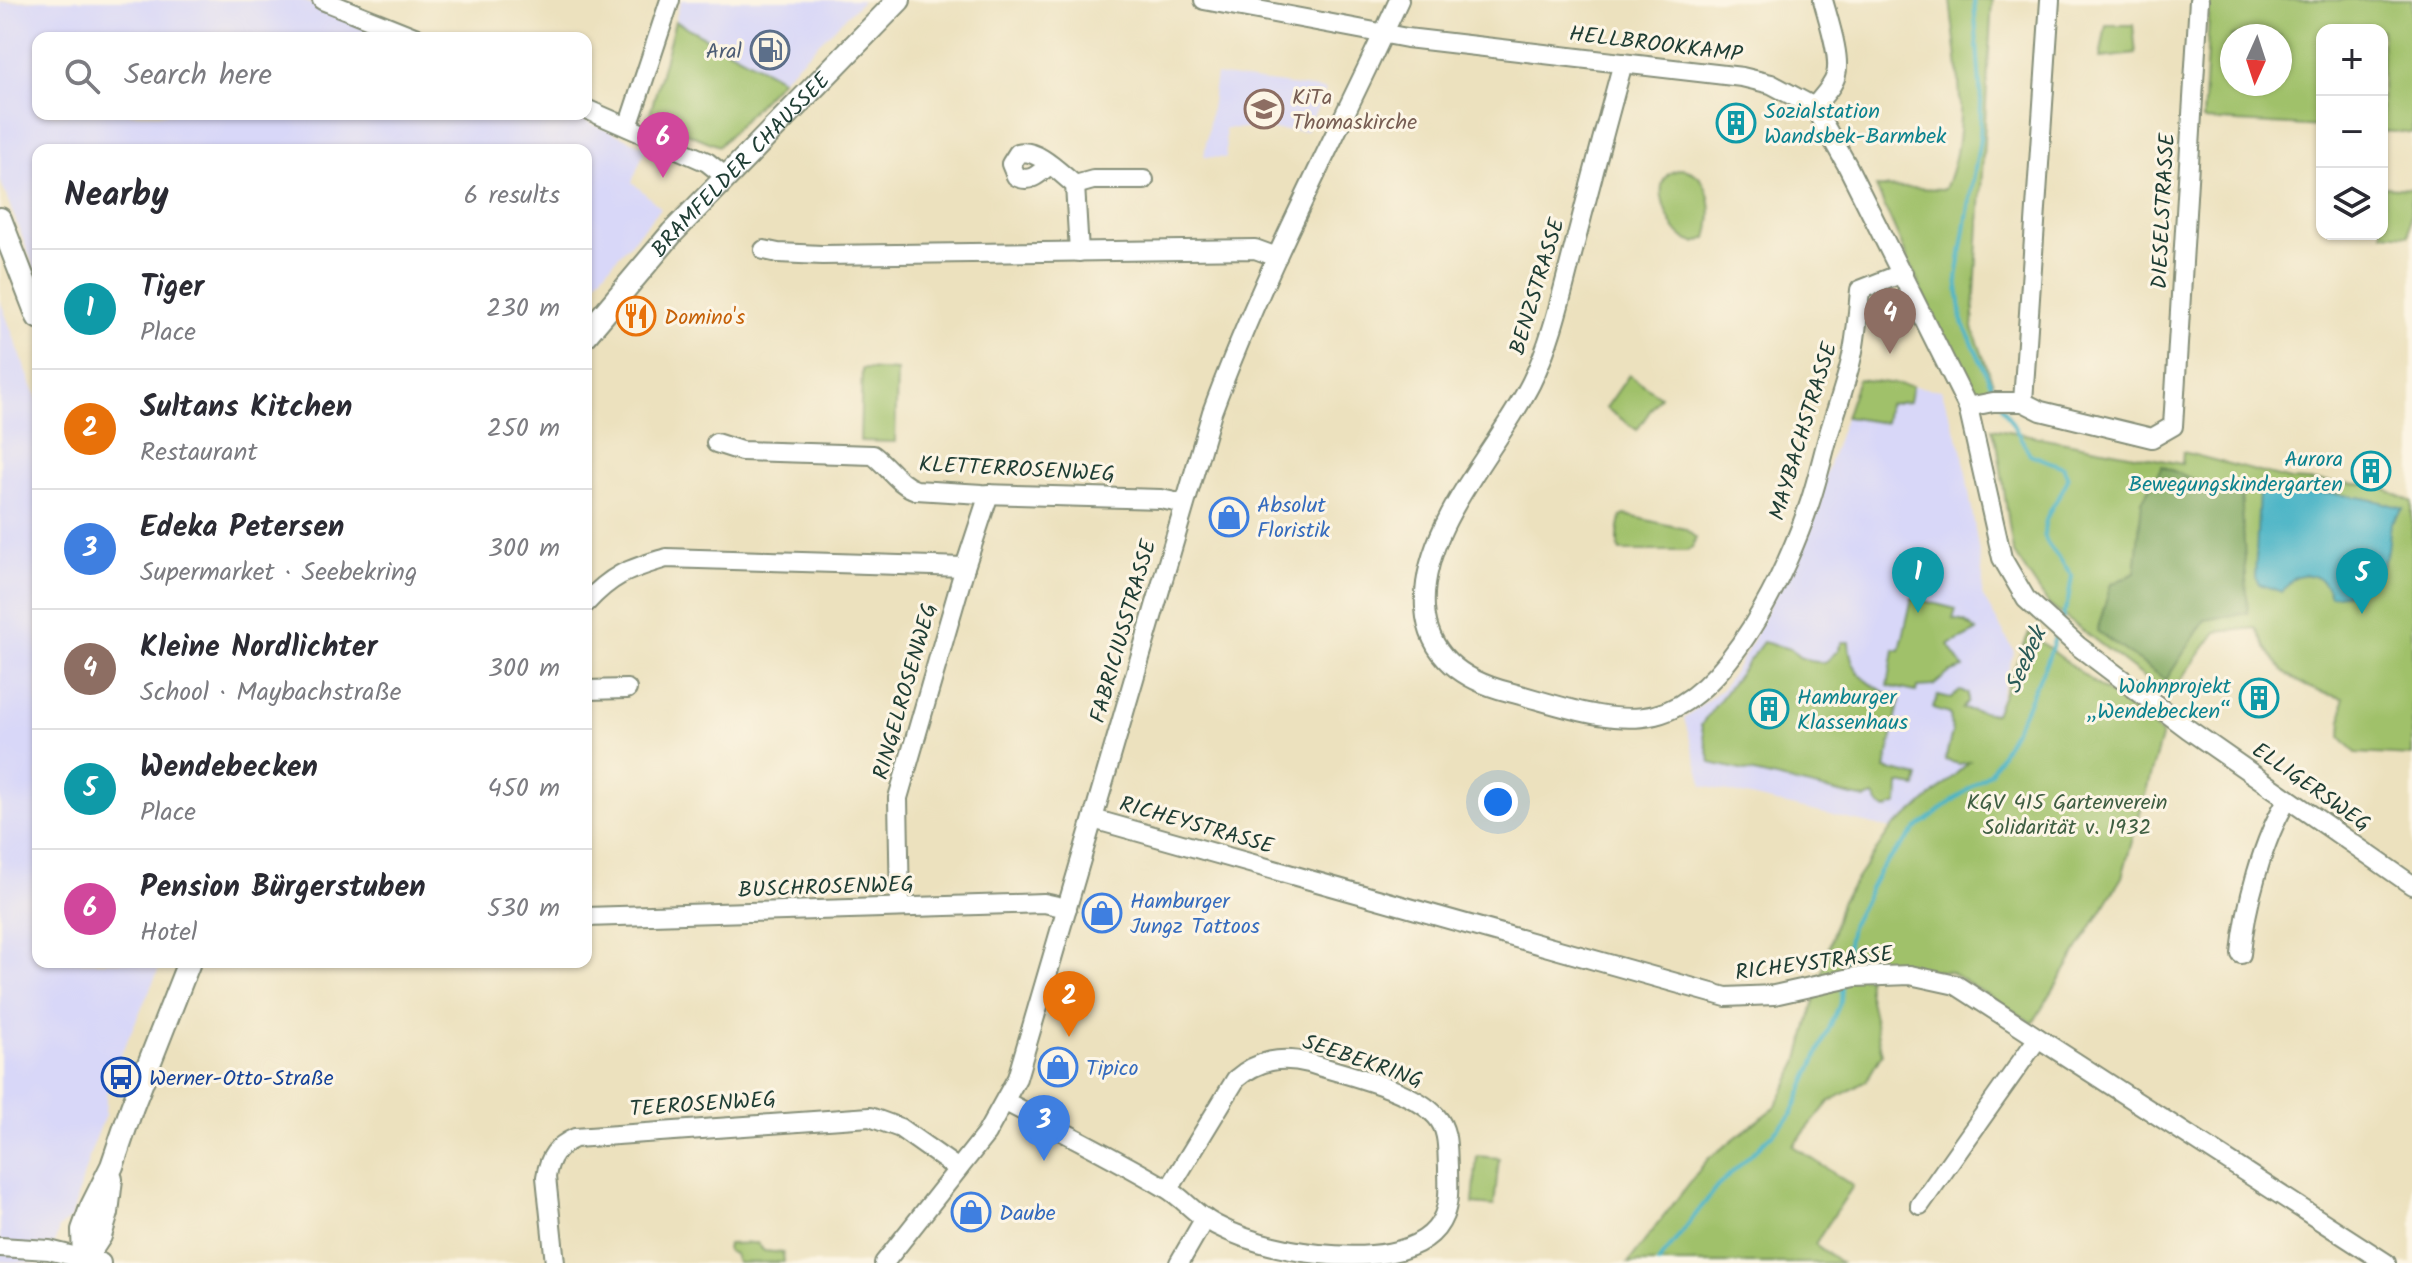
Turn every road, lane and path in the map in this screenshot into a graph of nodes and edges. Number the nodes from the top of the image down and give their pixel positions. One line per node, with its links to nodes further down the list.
1 (322, 0): 9 (street)
2 (670, 0): 14 (street)
3 (899, 0): 16 (main road, BRAMFELDER CHAUSSEE)
4 (1204, 0): 10 (street, HELLBROOKKAMP)
5 (1399, 0): 10 (street, FABRICIUSSTRASSE)
6 (1823, 0): 12 (street)
7 (2050, 0): 26 (street)
8 (2199, 0): 26 (street, DIESELSTRASSE)
9 (402, 32)
10 (1382, 33): 11 (street, HELLBROOKKAMP); 22 (street, FABRICIUSSTRASSE)
11 (1623, 63): 12 (street, HELLBROOKKAMP); 32 (street, BENZSTRASSE)
12 (1814, 107): 23 (street, ELLIGERSWEG)
13 (592, 112): 14 (street)
14 (628, 127): 16 (street)
15 (1049, 165): 18 (street)
16 (726, 177): 25 (main road, BRAMFELDER CHAUSSEE)
17 (1144, 180): 18 (street)
18 (1075, 185): 21 (street)
19 (0, 219): 24 (main road)
20 (764, 250): 21 (street)
21 (1079, 252): 22 (street)
22 (1277, 257): 30 (street, FABRICIUSSTRASSE)
23 (1903, 273): 27 (street, ELLIGERSWEG); 32 (street, MAYBACHSTRASSE)
24 (32, 302)
25 (592, 328)
26 (2008, 402): 27 (street)
27 (1968, 407): 36 (street, ELLIGERSWEG)
28 (716, 443): 29 (street, KLETTERROSENWEG)
29 (989, 494): 30 (street, KLETTERROSENWEG); 31 (street, RINGELROSENWEG)
30 (1184, 504): 37 (street, FABRICIUSSTRASSE)
31 (965, 567): 33 (street); 39 (street, RINGELROSENWEG)
32 (1425, 595)
33 (592, 597)
34 (627, 689): 35 (street)
35 (592, 690)
36 (2288, 799): 38 (street, ELLIGERSWEG); 42 (street)
37 (1093, 819): 40 (street, FABRICIUSSTRASSE); 44 (street, RICHEYSTRASSE)
38 (2412, 885)
39 (900, 907): 40 (street, BUSCHROSENWEG); 41 (street, BUSCHROSENWEG)
40 (1067, 908): 45 (street, FABRICIUSSTRASSE)
41 (592, 917)
42 (2241, 954)
43 (186, 972): 51 (main road)
44 (2038, 1038): 48 (street); 55 (street, RICHEYSTRASSE)
45 (1006, 1102): 46 (street, FABRICIUSSTRASSE); 47 (street, SEEBEKRING)
46 (958, 1169): 52 (street, TEEROSENWEG); 53 (street, FABRICIUSSTRASSE)
47 (1169, 1189): 49 (street, SEEBEKRING); 49 (street, SEEBEKRING)
48 (1920, 1205)
49 (1205, 1218): 54 (street)
50 (0, 1247): 51 (street)
51 (89, 1262)
52 (555, 1263)
53 (884, 1263)
54 (1179, 1263)
55 (2386, 1263)

